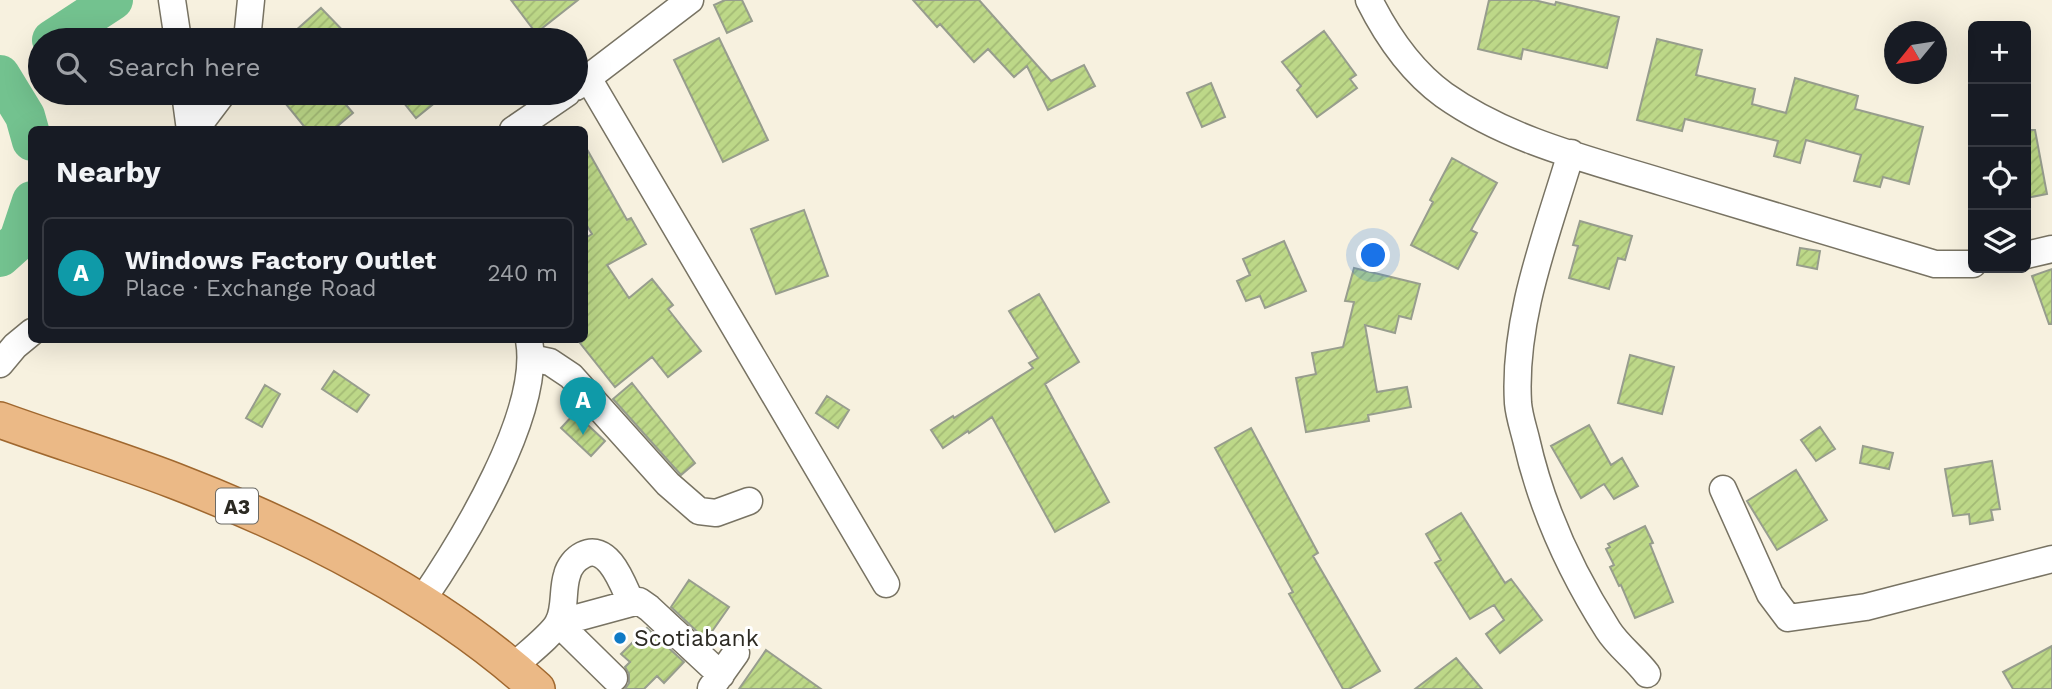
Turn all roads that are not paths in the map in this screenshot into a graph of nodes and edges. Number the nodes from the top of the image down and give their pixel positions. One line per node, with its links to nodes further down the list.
1 (172, 0): 5 (street)
2 (251, 0): 6 (street)
3 (690, 0): 7 (street)
4 (1369, 0): 15 (street)
5 (176, 28)
6 (248, 28)
7 (588, 78)
8 (588, 104): 26 (street)
9 (188, 105): 12 (street)
10 (213, 105): 13 (street)
11 (549, 105): 14 (street)
12 (192, 126)
13 (196, 126)
14 (519, 126)
15 (1571, 153): 18 (street); 31 (street)
16 (2052, 249): 17 (street)
17 (2031, 254)
18 (1968, 264)
19 (28, 335): 21 (street)
20 (530, 349): 24 (street); 27 (street)
21 (0, 364)
22 (0, 420): 27 (main road, A3)
23 (1723, 489): 25 (street)
24 (750, 501)
25 (2052, 559)
26 (886, 584)
27 (421, 602): 32 (main road, A3)
28 (631, 602): 29 (street); 29 (street); 34 (street)
29 (558, 624): 32 (street); 33 (street)
30 (736, 653): 34 (street)
31 (1647, 674)
32 (524, 678)
33 (614, 678)
34 (715, 682)

